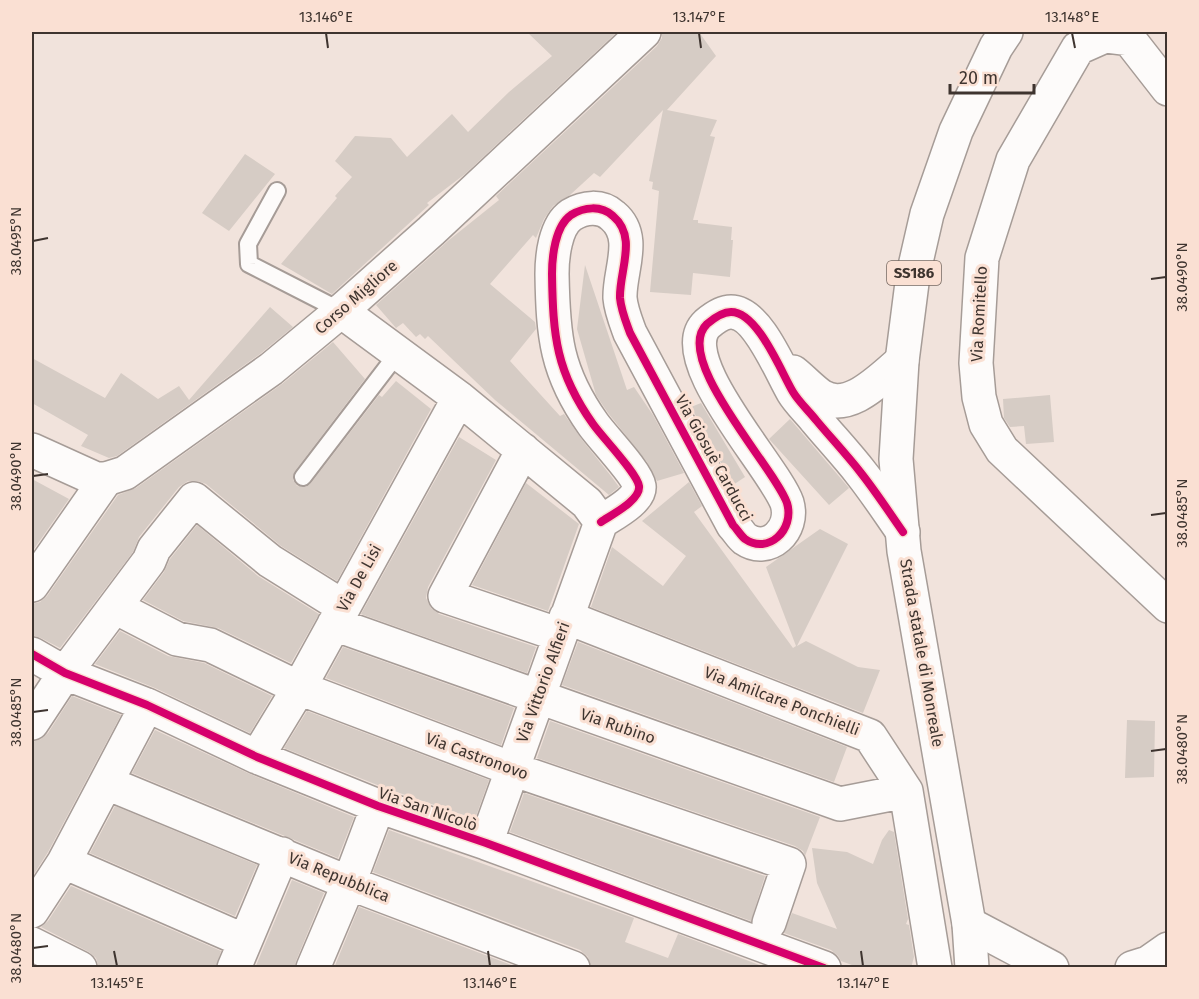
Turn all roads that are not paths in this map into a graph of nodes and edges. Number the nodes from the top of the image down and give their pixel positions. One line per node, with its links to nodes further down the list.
1 (644, 32): 5 (street, Corso Migliore)
2 (1006, 32): 8 (street, Strada statale di Monreale / SS186)
3 (1167, 89): 17 (street, Via Romitello)
4 (277, 190): 5 (lane)
5 (341, 311): 6 (street); 13 (street, Corso Migliore)
6 (398, 353): 9 (street); 12 (lane)
7 (773, 355): 8 (street); 14 (street, Via Giosuè Carducci); 15 (street, Via Giosuè Carducci)
8 (902, 361): 15 (street, Strada statale di Monreale / SS186)
9 (459, 398): 11 (street); 19 (street, Via De Lisi)
10 (32, 450): 13 (street)
11 (523, 450): 14 (street); 20 (street, Via Amilcare Ponchielli)
12 (303, 477)
13 (106, 479): 16 (street)
14 (601, 522): 20 (street, Via Vittorio Alfieri)
15 (903, 532): 38 (street, Strada statale di Monreale / SS186)
16 (32, 585)
17 (1167, 606)
18 (115, 607): 19 (street, Via Rubino); 22 (street); 23 (street, Via Castronovo)
19 (338, 615): 23 (street, Via De Lisi); 24 (street, Via Rubino)
20 (563, 626): 24 (street, Via Vittorio Alfieri); 30 (street, Via Amilcare Ponchielli)
21 (32, 654): 22 (street, Via San Nicolò)
22 (65, 673): 25 (street, Via San Nicolò); 26 (street)
23 (299, 688): 27 (street, Via De Lisi); 28 (street, Via Castronovo)
24 (538, 697): 28 (street, Via Vittorio Alfieri); 30 (street, Via Rubino)
25 (147, 705): 27 (street, Via San Nicolò); 29 (street)
26 (32, 723)
27 (257, 757): 31 (street, Via San Nicolò)
28 (512, 770): 32 (street, Via Vittorio Alfieri); 37 (street, Via Castronovo)
29 (108, 783): 33 (street, Via Repubblica); 34 (street)
30 (906, 791): 46 (street, Via Amilcare Ponchielli)
31 (378, 806): 32 (street, Via San Nicolò); 35 (street)
32 (486, 843): 45 (street, Via San Nicolò)
33 (282, 854): 35 (street, Via Repubblica); 41 (street)
34 (64, 862): 36 (street); 41 (street)
35 (349, 883): 42 (street, Via Repubblica); 44 (street)
36 (32, 911)
37 (769, 923)
38 (969, 924): 47 (street, Strada statale di Monreale / SS186); 48 (street)
39 (32, 944): 43 (street)
40 (1167, 949): 49 (street)
41 (240, 954)
42 (561, 965)
43 (80, 968)
44 (313, 968)
45 (824, 968)
46 (935, 968)
47 (972, 968)
48 (1052, 968)
49 (1132, 968)

